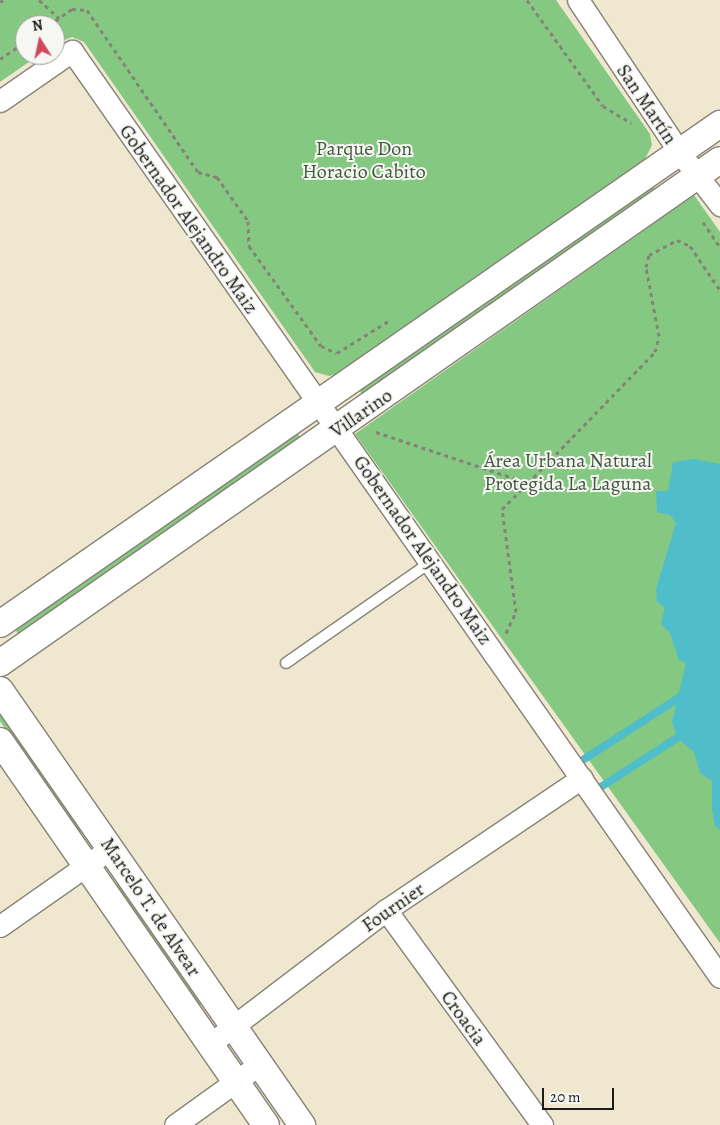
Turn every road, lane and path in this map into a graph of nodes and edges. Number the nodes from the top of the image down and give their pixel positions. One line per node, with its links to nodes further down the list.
1 (4, 0): 5 (path)
2 (39, 0): 6 (path)
3 (527, 0): 12 (path)
4 (578, 0): 13 (street, San Martín)
5 (0, 2)
6 (56, 15)
7 (63, 15): 20 (path)
8 (15, 49): 9 (path)
9 (0, 59)
10 (0, 101): 21 (street, Gobernador Alejandro Maiz)
11 (720, 124): 13 (street, Villarino)
12 (634, 125)
13 (680, 152): 15 (street, San Martín); 21 (street, Villarino)
14 (720, 160): 15 (street, Villarino)
15 (698, 175): 16 (street, San Martín); 23 (street, Villarino)
16 (720, 205)
17 (700, 218): 18 (path)
18 (720, 247)
19 (720, 290): 24 (path)
20 (398, 314)
21 (319, 404): 23 (street, Gobernador Alejandro Maiz); 26 (street, Villarino)
22 (375, 424): 24 (path)
23 (338, 428): 25 (street, Gobernador Alejandro Maiz); 31 (street, Villarino)
24 (528, 483): 28 (path)
25 (431, 562): 30 (lane); 34 (street, Gobernador Alejandro Maiz)
26 (0, 624)
27 (498, 626): 28 (path)
28 (503, 634): 29 (path)
29 (509, 642)
30 (286, 662)
31 (0, 663)
32 (0, 690): 35 (street, Marcelo T. de Alvear)
33 (0, 741): 36 (street, Marcelo T. de Alvear)
34 (582, 778): 37 (street, Fournier); 39 (street, Gobernador Alejandro Maiz)
35 (111, 848): 36 (street); 40 (street, Marcelo T. de Alvear)
36 (86, 865): 38 (street); 41 (street, Marcelo T. de Alvear)
37 (386, 910): 40 (street, Fournier); 47 (street, Croacia)
38 (0, 926)
39 (720, 977)
40 (234, 1027): 41 (street, Fournier); 42 (street, Marcelo T. de Alvear)
41 (210, 1044): 43 (street, Marcelo T. de Alvear)
42 (260, 1064): 43 (street); 46 (street, Marcelo T. de Alvear)
43 (236, 1081): 44 (street); 45 (street, Marcelo T. de Alvear)
44 (175, 1125)
45 (266, 1125)
46 (302, 1125)
47 (542, 1125)

